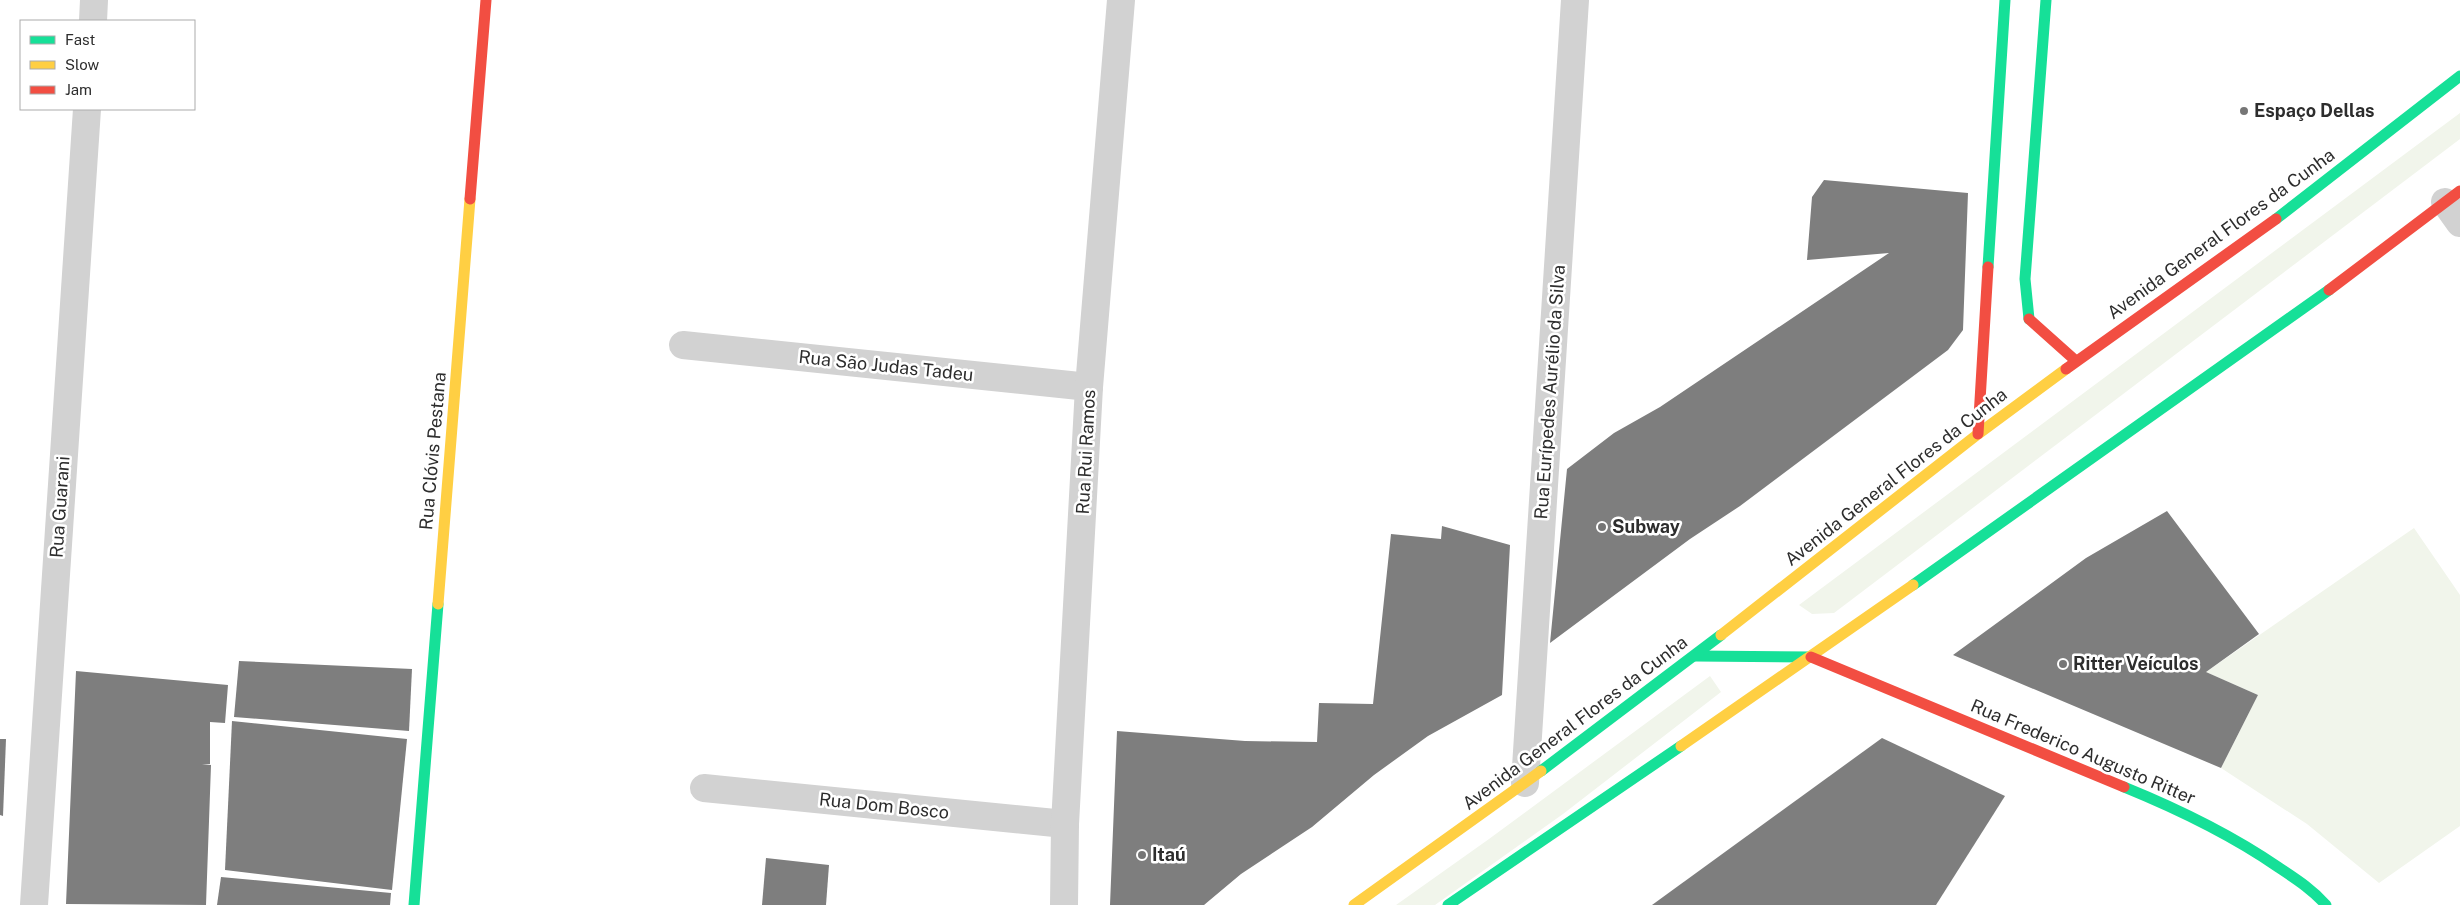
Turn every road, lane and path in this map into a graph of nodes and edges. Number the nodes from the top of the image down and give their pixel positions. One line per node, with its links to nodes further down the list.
1 (94, 0): 7 (street)
2 (486, 0): 22 (main road, Rua Clóvis Pestana)
3 (1121, 0): 13 (street, Rua Rui Ramos)
4 (1575, 0): 17 (street, Rua Eurípedes Aurélio da Silva)
5 (2005, 0): 14 (main road)
6 (2046, 0): 12 (main road)
7 (93, 20)
8 (2460, 76): 12 (main road, Avenida General Flores da Cunha)
9 (87, 110): 21 (street, Rua Guarani)
10 (2455, 205): 16 (main road)
11 (683, 345): 13 (street, Rua São Judas Tadeu)
12 (2076, 361): 14 (main road, Avenida General Flores da Cunha)
13 (1089, 387): 19 (street, Rua Rui Ramos)
14 (1978, 434): 15 (main road, Avenida General Flores da Cunha)
15 (1695, 656): 16 (main road); 17 (main road, Avenida General Flores da Cunha)
16 (1811, 657): 20 (main road, Rua Frederico Augusto Ritter); 25 (main road)
17 (1525, 783): 24 (main road, Avenida General Flores da Cunha)
18 (704, 788): 19 (street, Rua Dom Bosco)
19 (1065, 824): 23 (street, Rua Rui Ramos)
20 (2315, 900)
21 (34, 905)
22 (414, 905)
23 (1064, 905)
24 (1354, 905)
25 (1448, 905)

